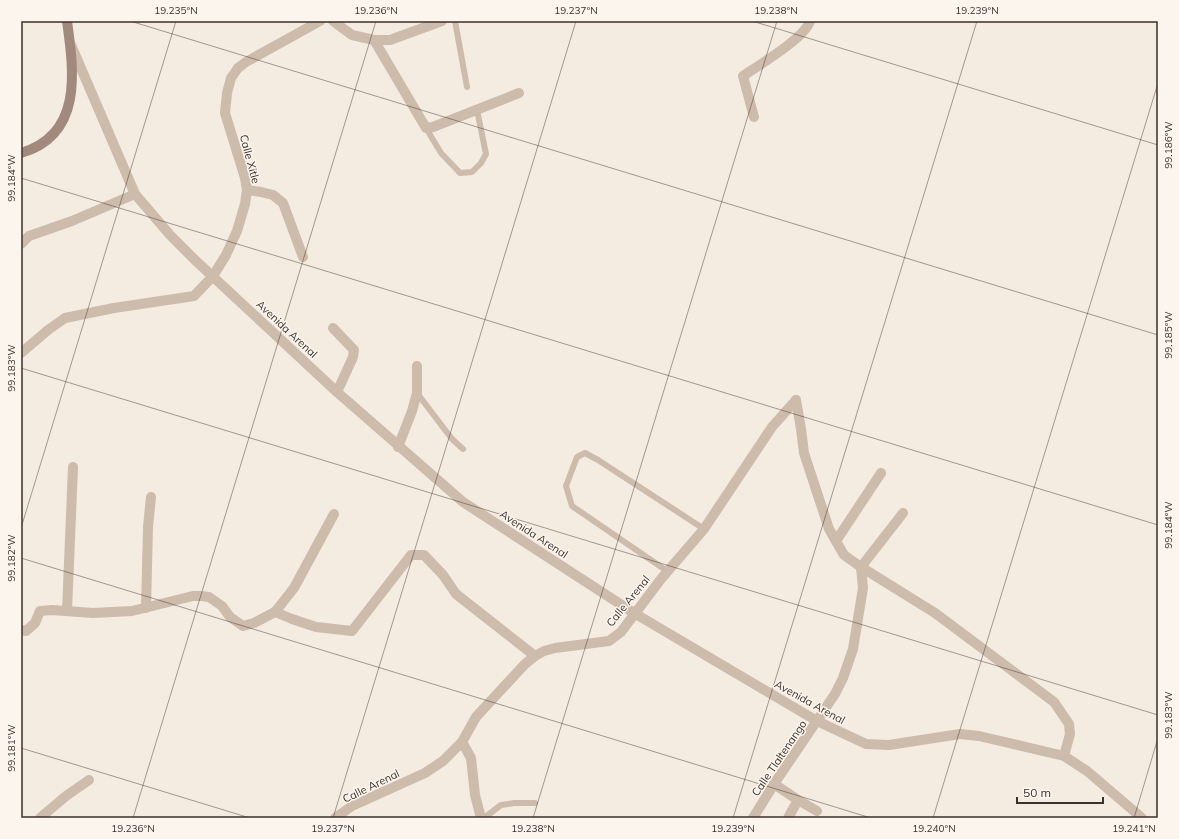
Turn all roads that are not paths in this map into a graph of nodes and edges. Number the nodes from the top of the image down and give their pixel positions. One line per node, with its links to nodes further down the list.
1 (67, 21): 8 (main road)
2 (320, 21): 15 (street, Calle Xitle)
3 (333, 21): 7 (street)
4 (442, 21): 7 (street)
5 (455, 21): 9 (lane)
6 (810, 21): 12 (street)
7 (374, 40): 13 (street)
8 (70, 42): 14 (main road); 16 (street, Avenida Arenal)
9 (466, 87)
10 (519, 93): 11 (street)
11 (477, 110): 13 (street); 13 (lane)
12 (754, 117)
13 (426, 128)
14 (21, 153)
15 (247, 190): 18 (street); 19 (street, Calle Xitle)
16 (135, 194): 17 (street); 19 (street, Avenida Arenal)
17 (21, 244)
18 (303, 257)
19 (212, 276): 21 (street, Calle Xitle); 23 (street, Avenida Arenal)
20 (332, 328): 23 (street)
21 (21, 353)
22 (417, 366): 24 (street)
23 (338, 392): 25 (street, Avenida Arenal)
24 (417, 393): 25 (street); 26 (lane)
25 (398, 447): 39 (street, Avenida Arenal)
26 (463, 449)
27 (73, 467): 37 (street)
28 (881, 473): 33 (street)
29 (151, 497): 36 (street)
30 (903, 513): 34 (street)
31 (334, 514): 38 (street)
32 (704, 530): 33 (street, Calle Arenal); 35 (street, Calle Arenal); 35 (lane)
33 (836, 541): 34 (street)
34 (861, 567): 42 (street, Calle Tlaltenango); 44 (street)
35 (668, 571): 39 (street, Calle Arenal)
36 (146, 608): 37 (street); 38 (street)
37 (67, 611): 40 (street)
38 (275, 612): 41 (street)
39 (634, 614): 41 (street, Calle Arenal); 42 (street, Avenida Arenal)
40 (21, 630)
41 (535, 656): 43 (street, Calle Arenal)
42 (817, 721): 44 (street, Avenida Arenal); 46 (street, Calle Tlaltenango)
43 (462, 742): 51 (street, Calle Arenal); 52 (street)
44 (1064, 756): 55 (street, Avenida Arenal)
45 (89, 780): 50 (street)
46 (774, 784): 47 (street); 53 (street, Calle Tlaltenango)
47 (798, 800): 49 (street); 54 (street)
48 (534, 803): 52 (lane)
49 (817, 811)
50 (40, 818)
51 (335, 818)
52 (483, 818)
53 (754, 818)
54 (788, 818)
55 (1142, 818)

